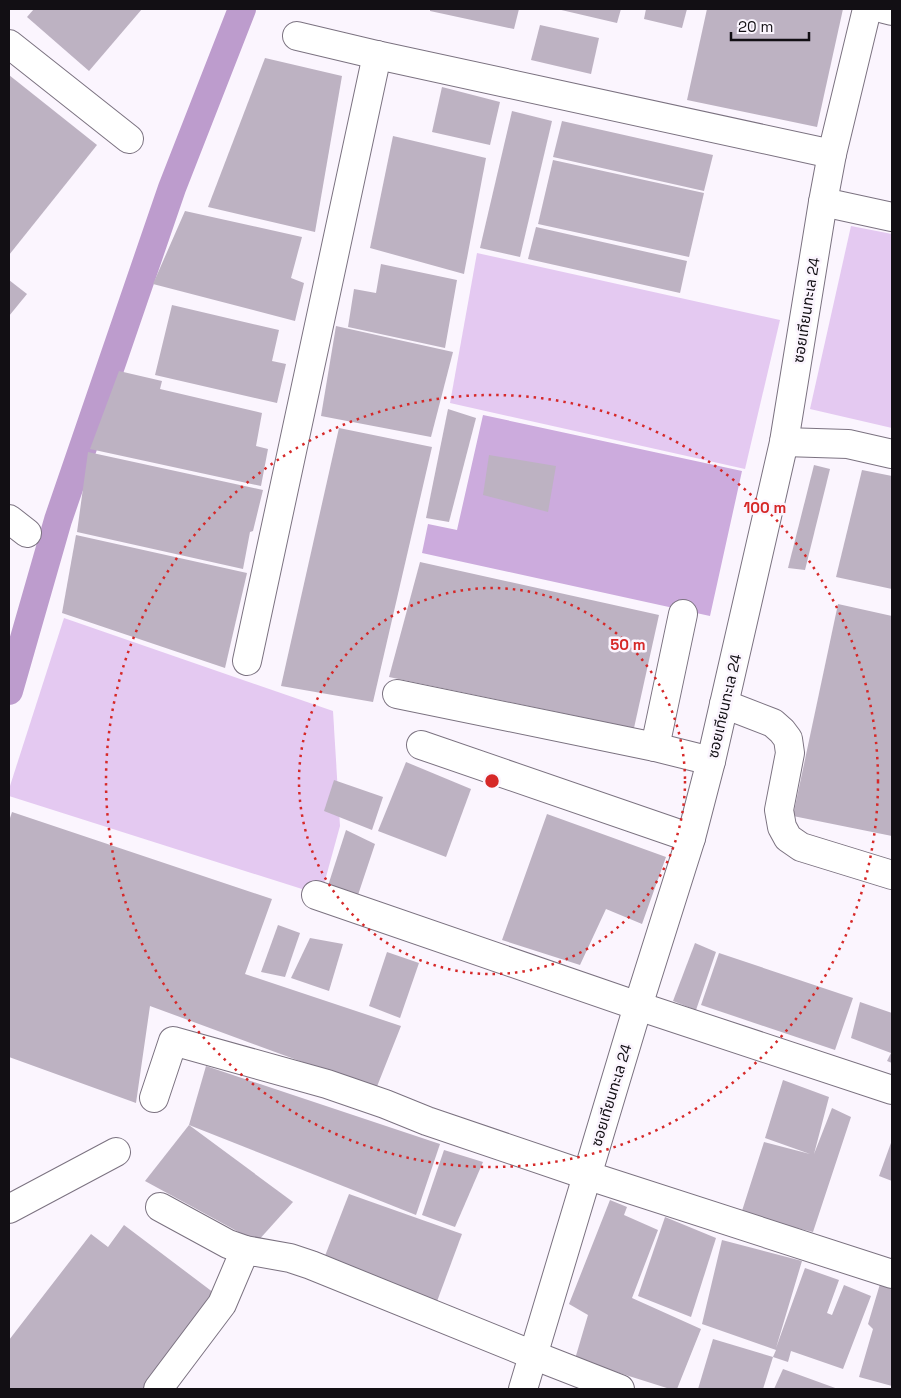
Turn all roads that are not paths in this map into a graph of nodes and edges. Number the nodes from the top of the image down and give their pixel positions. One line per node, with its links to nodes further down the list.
1 (867, 9): 8 (street, ซอยเทียนทะเล 24)
2 (884, 9): 3 (street)
3 (892, 11)
4 (297, 36): 6 (street)
5 (9, 44): 7 (street)
6 (377, 55): 8 (street); 14 (street)
7 (129, 139)
8 (832, 154): 9 (street, ซอยเทียนทะเล 24)
9 (823, 202): 10 (street); 11 (street, ซอยเทียนทะเล 24)
10 (892, 217)
11 (784, 442): 12 (street); 16 (street, ซอยเทียนทะเล 24)
12 (892, 454)
13 (682, 614): 18 (street)
14 (247, 661)
15 (398, 694): 18 (street)
16 (724, 704): 19 (street, ซอยเทียนทะเล 24); 21 (street)
17 (421, 745): 20 (street)
18 (655, 747): 19 (street)
19 (711, 761): 20 (street, ซอยเทียนทะเล 24)
20 (691, 838): 23 (street, ซอยเทียนทะเล 24)
21 (892, 875)
22 (316, 895): 23 (street)
23 (638, 1006): 24 (street); 27 (street, ซอยเทียนทะเล 24)
24 (892, 1090)
25 (154, 1098): 27 (street)
26 (116, 1152): 29 (street)
27 (586, 1175): 31 (street); 32 (street, ซอยเทียนทะเล 24)
28 (160, 1207): 30 (street)
29 (9, 1209)
30 (244, 1250): 32 (street); 33 (street)
31 (892, 1274)
32 (533, 1356): 34 (street, ซอยเทียนทะเล 24); 35 (street)
33 (158, 1389)
34 (523, 1389)
35 (620, 1389)

